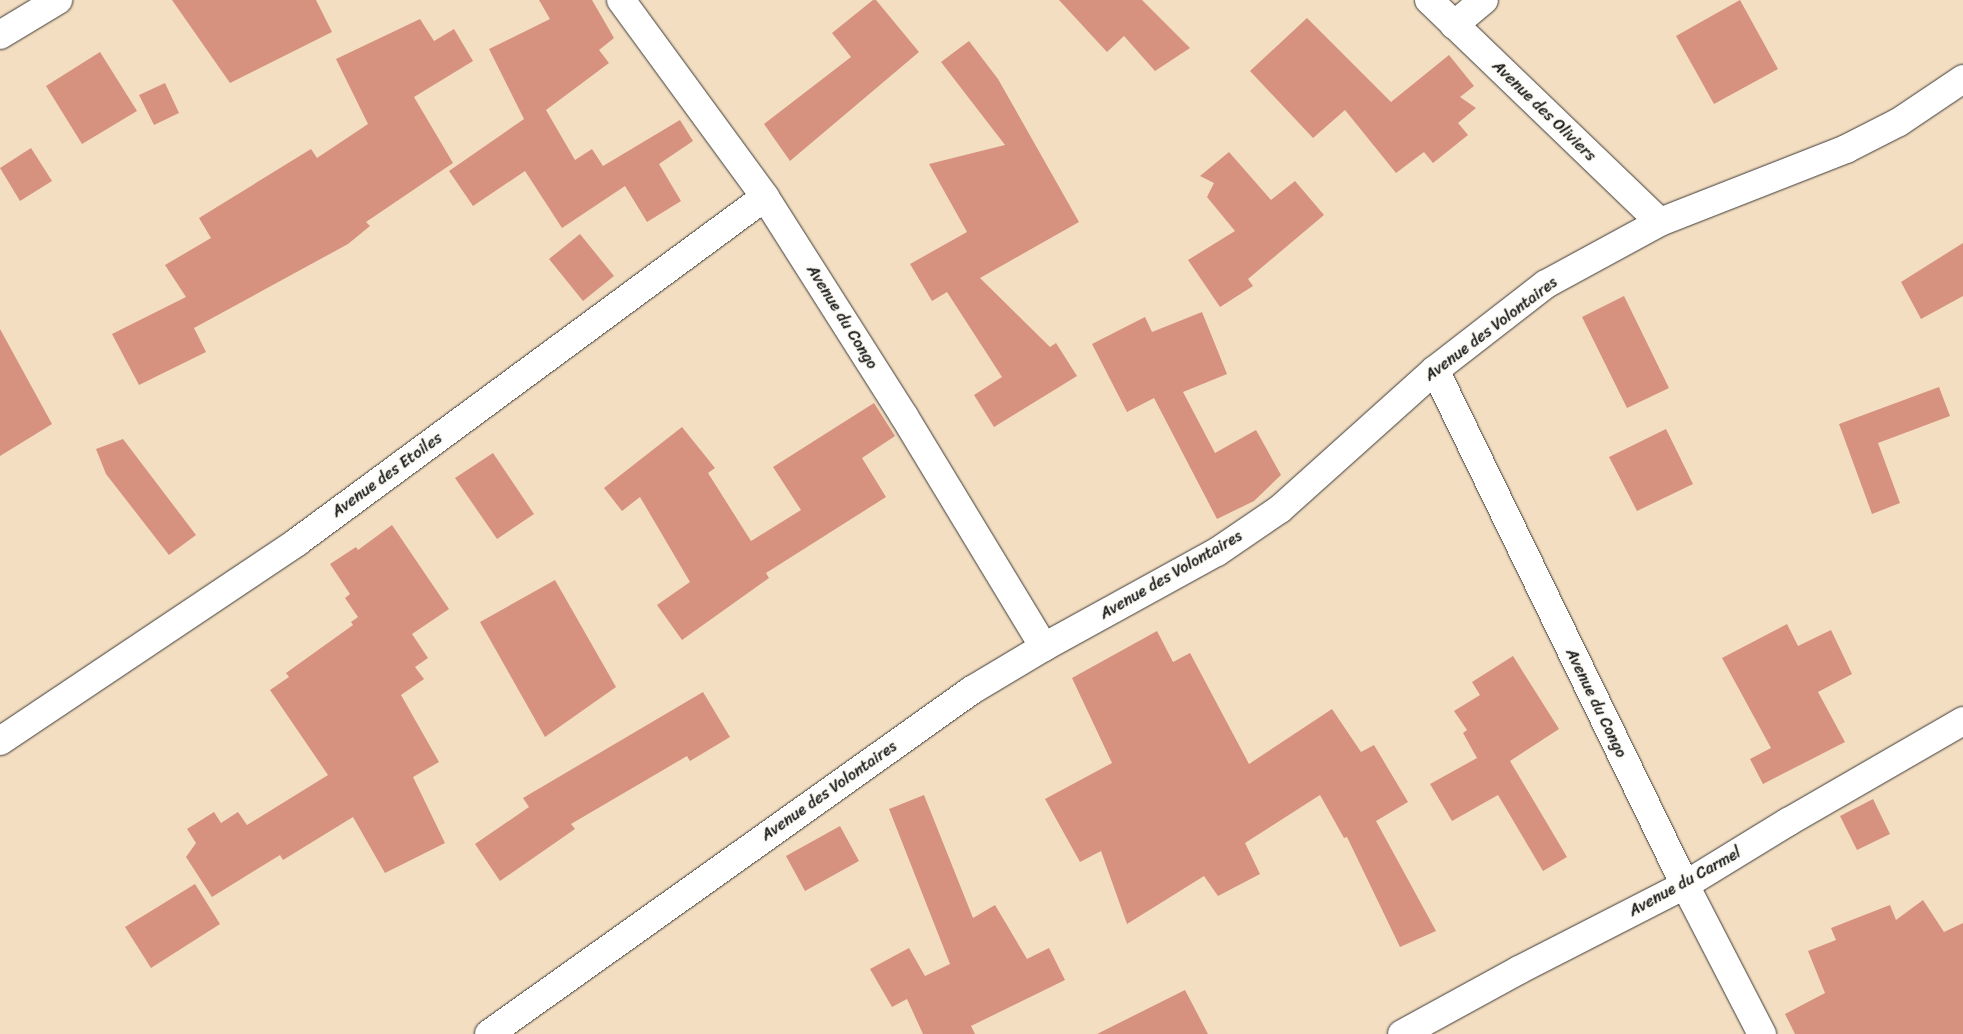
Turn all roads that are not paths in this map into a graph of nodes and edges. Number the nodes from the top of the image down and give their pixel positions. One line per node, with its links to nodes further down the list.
1 (58, 0): 6 (street)
2 (621, 0): 8 (street, Avenue du Congo)
3 (1429, 0): 5 (street, Avenue des Oliviers)
4 (1484, 0): 5 (street)
5 (1454, 26): 9 (street, Avenue des Oliviers)
6 (0, 35)
7 (1963, 79): 9 (street, Avenue des Volontaires)
8 (765, 197): 11 (street, Avenue du Congo); 13 (street, Avenue des Etoiles)
9 (1660, 222): 10 (street, Avenue des Volontaires)
10 (1434, 370): 11 (street, Avenue des Volontaires); 14 (street, Avenue du Congo)
11 (1044, 647): 15 (street, Avenue des Volontaires)
12 (1963, 721): 14 (street, Avenue du Carmel)
13 (0, 741)
14 (1685, 885): 16 (street, Avenue du Carmel); 17 (street, Avenue du Congo)
15 (489, 1034)
16 (1402, 1034)
17 (1762, 1034)

